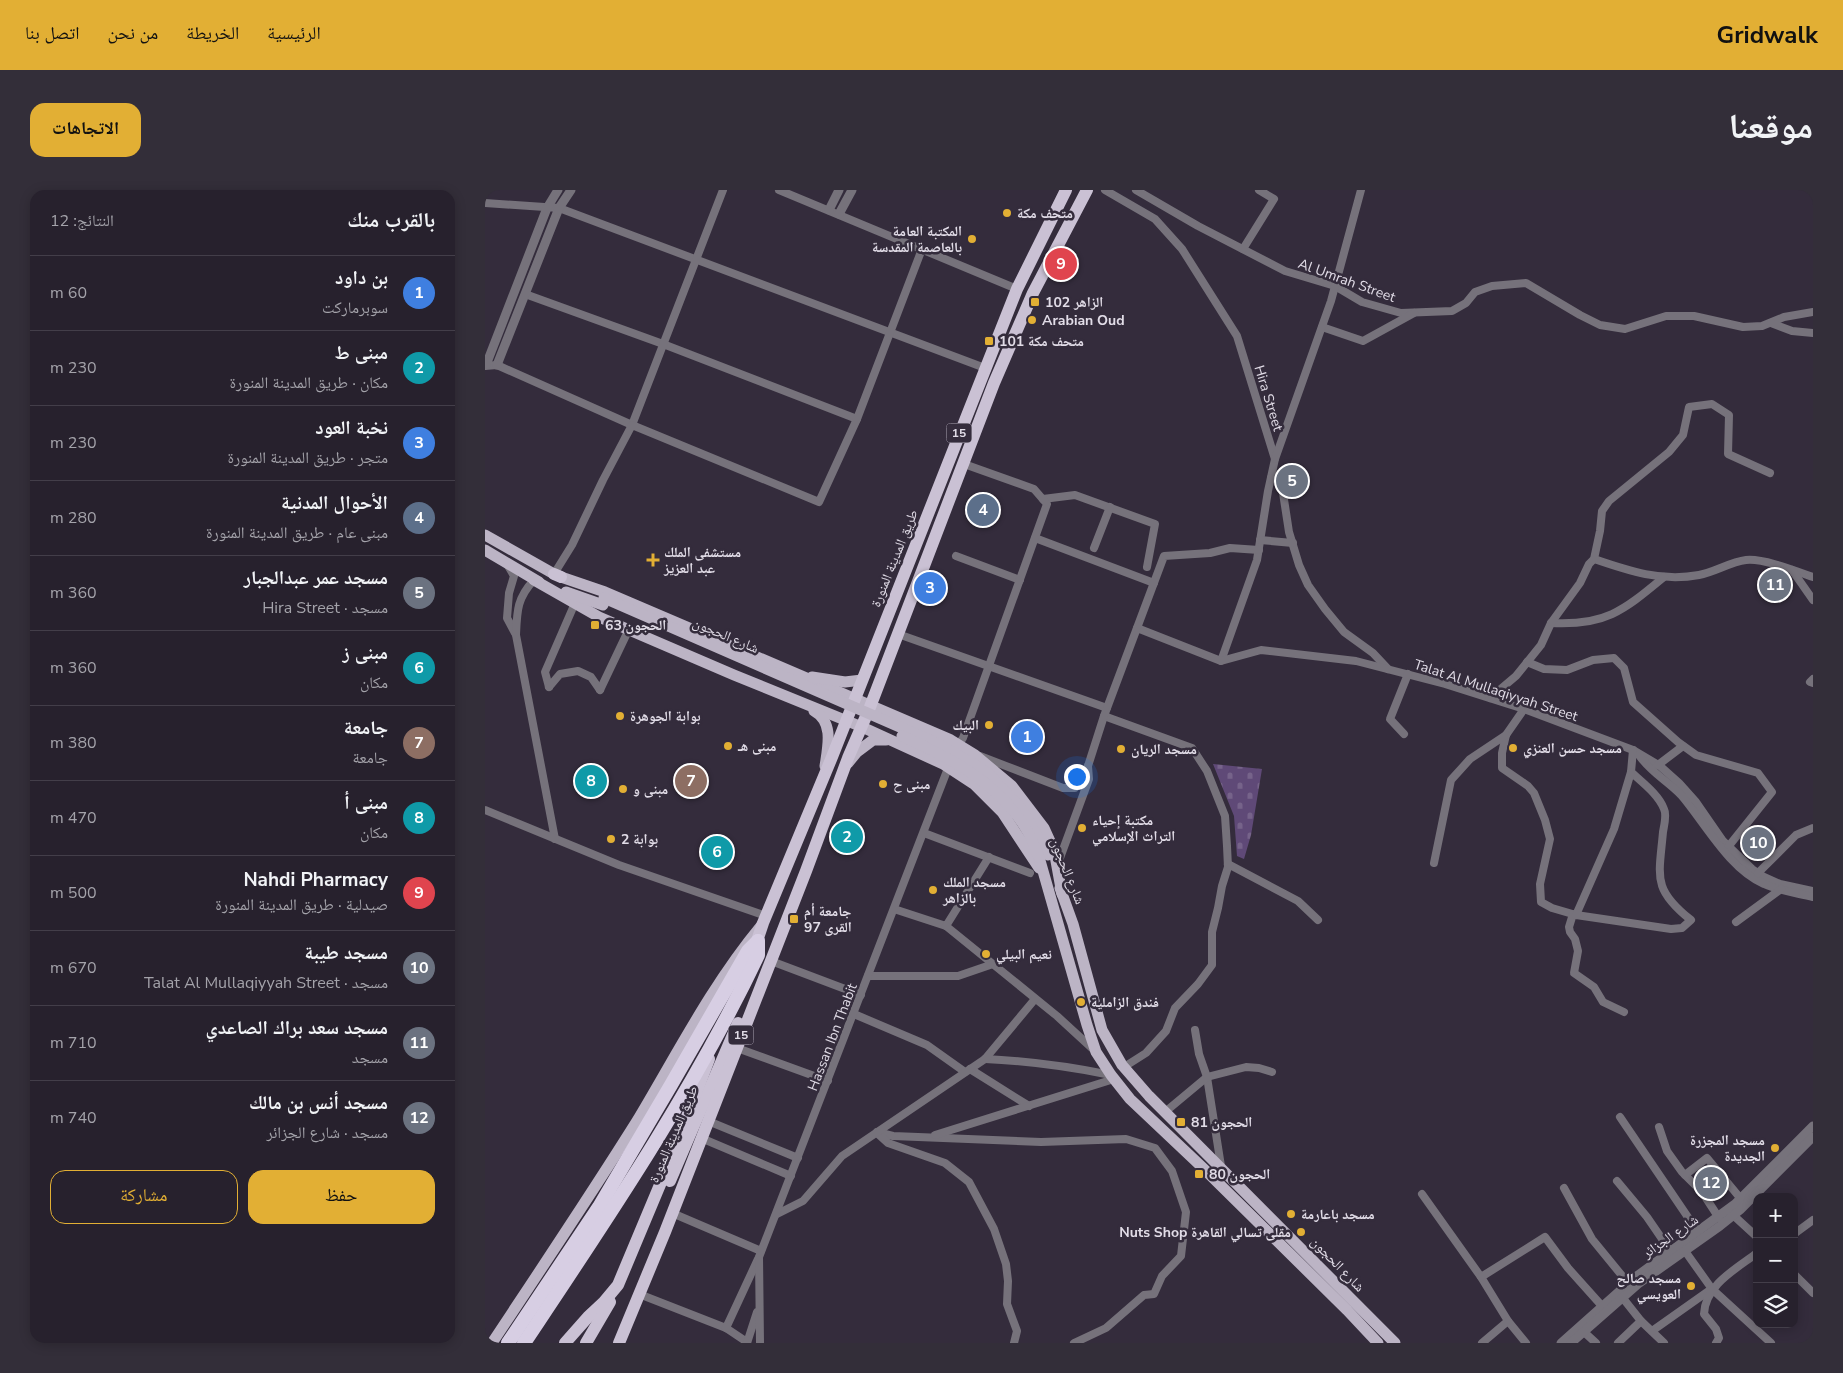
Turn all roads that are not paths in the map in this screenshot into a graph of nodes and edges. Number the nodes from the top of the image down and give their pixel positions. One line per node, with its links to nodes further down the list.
1 (558, 190): 14 (street)
2 (571, 190): 15 (street)
3 (723, 190): 20 (street)
4 (779, 190): 16 (street)
5 (839, 190): 16 (street)
6 (852, 190): 17 (street)
7 (1066, 190): 22 (highway, طريق المدينة المنورة / 15)
8 (1087, 190): 37 (highway, طريق المدينة المنورة / 15)
9 (1105, 190): 36 (street, Hira Street)
10 (1136, 190): 19 (street, Al Umrah Street)
11 (1259, 190): 19 (street)
12 (1361, 190): 21 (street)
13 (485, 203): 14 (street)
14 (547, 208): 15 (street); 32 (street)
15 (559, 208): 20 (street); 23 (street)
16 (829, 210): 17 (street)
17 (839, 214): 18 (street)
18 (922, 249): 22 (street); 28 (street)
19 (1243, 249): 21 (street, Al Umrah Street)
20 (695, 259): 28 (street); 30 (street)
21 (1335, 286): 24 (street, Al Umrah Street); 27 (street)
22 (1017, 289): 33 (highway, طريق المدينة المنورة / 15)
23 (525, 294): 30 (street); 31 (street)
24 (1416, 312): 26 (street, Al Umrah Street); 27 (street)
25 (1813, 312): 26 (street)
26 (1771, 323): 29 (street, Al Umrah Street)
27 (1322, 327): 36 (street)
28 (890, 333): 33 (street); 34 (street)
29 (1813, 333)
30 (663, 344): 34 (street); 35 (street)
31 (497, 364): 32 (street); 35 (street)
32 (485, 366)
33 (985, 368): 74 (highway, طريق المدينة المنورة / 15)
34 (857, 419): 35 (street)
35 (632, 425): 54 (street)
36 (1275, 458): 39 (street, Hira Street)
37 (964, 464): 40 (street); 66 (highway, طريق المدينة المنورة / 15)
38 (1770, 473): 50 (street)
39 (1271, 478): 44 (street, Hira Street); 45 (street)
40 (1043, 499): 41 (street); 43 (street, Hassan Ibn Thabit)
41 (1109, 507): 46 (street); 52 (street)
42 (486, 535): 54 (main road, شارع الحجون)
43 (1035, 538): 58 (street, Hassan Ibn Thabit); 59 (street)
44 (1260, 540): 45 (street); 48 (street, Hira Street)
45 (1293, 543): 71 (street)
46 (1094, 548)
47 (485, 550): 51 (main road, شارع الحجون)
48 (1259, 550): 59 (street); 68 (street, Hira Street)
49 (956, 556): 58 (street)
50 (1594, 559): 55 (street); 63 (street)
51 (507, 563): 57 (main road, شارع الحجون); 67 (street)
52 (1147, 567)
53 (1792, 570): 55 (street); 56 (street); 60 (street)
54 (558, 575): 61 (main road, شارع الحجون); 73 (main road)
55 (1665, 577): 63 (street)
56 (1813, 577)
57 (533, 580): 61 (main road, شارع الحجون); 62 (main road); 67 (street)
58 (1020, 580): 70 (street, Hassan Ibn Thabit)
59 (1154, 583): 64 (street)
60 (1813, 600)
61 (604, 602): 102 (main road, شارع الحجون, bridge)
62 (575, 603): 65 (main road); 65 (street)
63 (1551, 623): 69 (street)
64 (1137, 628): 68 (street); 79 (street)
65 (629, 629): 77 (main road)
66 (897, 634): 70 (street); 78 (highway, طريق المدينة المنورة / 15)
67 (516, 635): 100 (street)
68 (1221, 661): 71 (street, Talat Al Mullaqiyyah Street)
69 (1527, 662): 75 (street); 88 (street)
70 (989, 667): 79 (street); 87 (street, Hassan Ibn Thabit)
71 (1387, 669): 72 (street, Talat Al Mullaqiyyah Street)
72 (1408, 674): 75 (street, Talat Al Mullaqiyyah Street); 84 (street)
73 (797, 675): 74 (main road); 76 (main road)
74 (862, 680): 76 (highway, طريق المدينة المنورة / 15)
75 (1490, 698): 80 (street, Talat Al Mullaqiyyah Street)
76 (854, 700): 78 (main road); 82 (highway, طريق المدينة المنورة / 15)
77 (797, 701): 82 (main road); 96 (main road)
78 (870, 706): 83 (highway, طريق المدينة المنورة / 15); 87 (main road)
79 (1107, 708): 81 (street)
80 (1524, 710): 85 (street); 89 (street, Talat Al Mullaqiyyah Street)
81 (1103, 716): 92 (street); 105 (street)
82 (846, 721): 83 (main road); 96 (highway, طريق المدينة المنورة / 15)
83 (861, 727): 86 (main road); 93 (highway, طريق المدينة المنورة / 15)
84 (1404, 734)
85 (1506, 735): 104 (street); 114 (street)
86 (890, 740): 93 (main road); 94 (main road)
87 (957, 744): 90 (main road); 94 (street, Hassan Ibn Thabit)
88 (1683, 746): 91 (street); 101 (street)
89 (1636, 752): 91 (street, Talat Al Mullaqiyyah Street); 95 (street); 110 (street, Talat Al Mullaqiyyah Street)
90 (975, 755): 92 (street); 106 (main road)
91 (1658, 765): 101 (street, Talat Al Mullaqiyyah Street)
92 (1089, 766): 106 (street)
93 (845, 767): 119 (highway, طريق المدينة المنورة / 15)
94 (948, 768): 99 (street, Hassan Ibn Thabit); 109 (main road)
95 (1631, 772): 114 (street); 114 (street)
96 (824, 776): 115 (highway, طريق المدينة المنورة / 15)
97 (485, 810): 100 (street)
98 (1813, 828): 108 (street)
99 (924, 833): 103 (street); 113 (street, Hassan Ibn Thabit)
100 (555, 839): 115 (street)
101 (1728, 846): 108 (street, Talat Al Mullaqiyyah Street)
102 (1044, 856): 109 (main road, شارع الحجون); 111 (main road, شارع الحجون)
103 (989, 857): 107 (street); 118 (street)
104 (1434, 863)
105 (1228, 864): 116 (street); 132 (street)
106 (1057, 867): 111 (main road)
107 (1030, 873)
108 (1758, 873): 112 (street, Talat Al Mullaqiyyah Street)
109 (1045, 876): 130 (main road, شارع الحجون)
110 (1781, 889): 112 (street, Talat Al Mullaqiyyah Street); 117 (street)
111 (1062, 894): 132 (main road, شارع الحجون)
112 (1813, 896)
113 (894, 909): 118 (street); 123 (street, Hassan Ibn Thabit)
114 (1575, 914): 126 (street)
115 (765, 920): 120 (highway, طريق المدينة المنورة / 15); 183 (main road)
116 (1318, 920)
117 (1736, 922)
118 (946, 926): 122 (street)
119 (781, 934): 121 (highway, طريق المدينة المنورة / 15); 187 (highway, طريق المدينة المنورة / 15)
120 (758, 941): 184 (highway); 185 (highway); 186 (highway, طريق المدينة المنورة)
121 (771, 961): 124 (street); 129 (highway, طريق المدينة المنورة / 15)
122 (993, 964): 123 (street); 125 (street)
123 (868, 976): 124 (street, Hassan Ibn Thabit)
124 (861, 995): 127 (street, Hassan Ibn Thabit)
125 (1035, 999): 130 (street); 131 (street)
126 (1624, 1012)
127 (854, 1014): 133 (street); 137 (street, Hassan Ibn Thabit)
128 (1195, 1030): 136 (street)
129 (737, 1048): 137 (street); 141 (highway, طريق المدينة المنورة / 15)
130 (1097, 1052): 135 (main road, شارع الحجون)
131 (985, 1059): 133 (street); 135 (street)
132 (1124, 1067): 139 (main road, شارع الحجون)
133 (968, 1070): 138 (street); 144 (street)
134 (1272, 1072): 136 (street)
135 (1113, 1077): 138 (street); 192 (main road, شارع الحجون)
136 (1207, 1077): 139 (street); 149 (street)
137 (828, 1081): 148 (street, Hassan Ibn Thabit)
138 (1029, 1106): 145 (street)
139 (1165, 1112): 149 (main road, شارع الحجون)
140 (1620, 1118): 162 (street)
141 (708, 1121): 146 (highway, طريق المدينة المنورة / 15); 148 (street)
142 (1813, 1126): 155 (street, شارع الجزائر)
143 (1659, 1127): 150 (street)
144 (877, 1132): 145 (street); 157 (street); 190 (street)
145 (929, 1137): 191 (street)
146 (701, 1138): 151 (street); 156 (highway, طريق المدينة المنورة / 15)
147 (1813, 1138): 158 (street, شارع الجزائر)
148 (798, 1158): 151 (street, Hassan Ibn Thabit)
149 (1221, 1166): 193 (main road, شارع الحجون)
150 (1685, 1175): 155 (street); 159 (street)
151 (791, 1176): 157 (street, Hassan Ibn Thabit)
152 (1617, 1181): 165 (street)
153 (1564, 1188): 170 (street)
154 (1422, 1194): 168 (street)
155 (1741, 1199): 159 (street, شارع الجزائر)
156 (672, 1213): 166 (street); 173 (highway, طريق المدينة المنورة / 15)
157 (777, 1214): 166 (street, Hassan Ibn Thabit)
158 (1733, 1216): 163 (street); 164 (street, شارع الجزائر)
159 (1719, 1218): 162 (street, شارع الجزائر)
160 (1813, 1220): 161 (street)
161 (1798, 1231)
162 (1698, 1232): 165 (street, شارع الجزائر)
163 (1753, 1234)
164 (1685, 1251): 171 (street); 174 (street, شارع الجزائر)
165 (1671, 1252): 170 (street, شارع الجزائر)
166 (760, 1254): 175 (street, Hassan Ibn Thabit); 179 (street)
167 (1753, 1256): 171 (street)
168 (1481, 1277): 176 (street); 177 (street)
169 (1798, 1278): 172 (street)
170 (1628, 1283): 176 (street, شارع الجزائر)
171 (1712, 1289): 180 (street); 201 (street); 202 (street)
172 (1813, 1293)
173 (639, 1294): 179 (street); 188 (highway, طريق المدينة المنورة / 15)
174 (1622, 1297): 178 (street); 181 (street, شارع الجزائر)
175 (759, 1305): 182 (street); 189 (street, Hassan Ibn Thabit)
176 (1602, 1306): 196 (street, شارع الجزائر)
177 (1508, 1320): 194 (street); 195 (street)
178 (1641, 1321): 180 (street); 199 (street)
179 (726, 1328): 182 (street)
180 (1652, 1331): 200 (street)
181 (1584, 1332): 197 (street, شارع الجزائر); 198 (street)
182 (747, 1342)
183 (492, 1343)
184 (508, 1343)
185 (524, 1343)
186 (565, 1343)
187 (586, 1343)
188 (619, 1343)
189 (760, 1343)
190 (1014, 1343)
191 (1074, 1343)
192 (1378, 1343)
193 (1395, 1343)
194 (1482, 1343)
195 (1526, 1343)
196 (1561, 1343)
197 (1571, 1343)
198 (1596, 1343)
199 (1618, 1343)
200 (1665, 1343)
201 (1716, 1343)
202 (1771, 1343)

